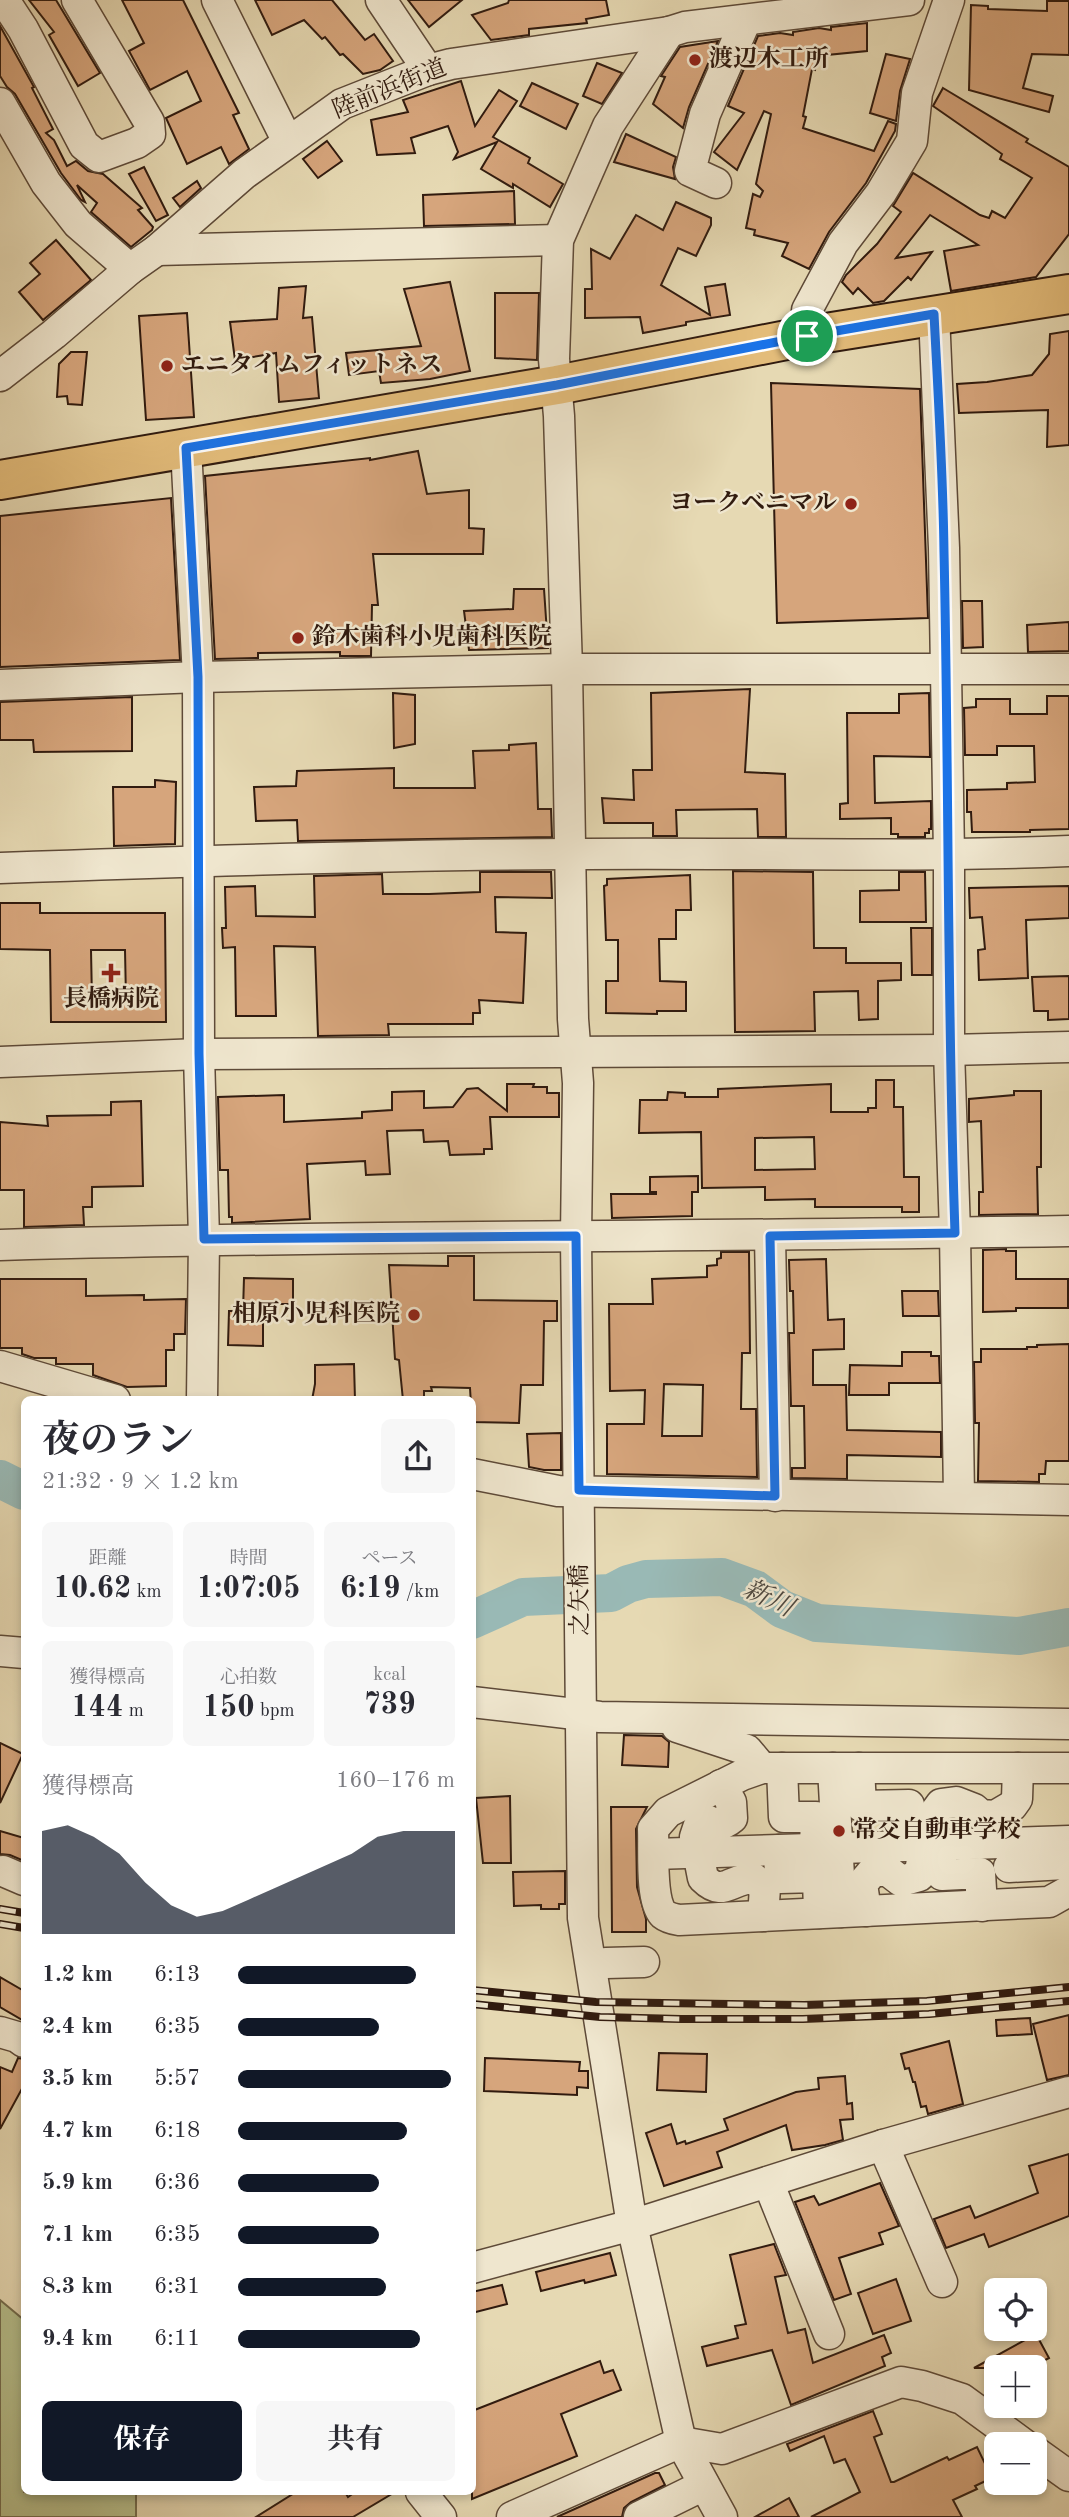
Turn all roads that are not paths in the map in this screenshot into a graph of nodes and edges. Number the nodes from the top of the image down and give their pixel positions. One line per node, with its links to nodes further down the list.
1 (4, 0): 2 (street)
2 (77, 0)
3 (216, 0): 12 (street)
4 (381, 0): 10 (street)
5 (701, 0): 9 (street)
6 (909, 0): 8 (street, 陸前浜街道)
7 (949, 0): 19 (street)
8 (746, 20): 9 (street, 陸前浜街道); 13 (street)
9 (677, 30): 10 (street, 陸前浜街道); 14 (street)
10 (428, 70): 12 (street, 陸前浜街道)
11 (0, 103): 16 (street)
12 (288, 142): 15 (street, 陸前浜街道)
13 (716, 183)
14 (558, 240): 15 (street); 21 (street, 之矢橋)
15 (157, 250): 16 (street, 陸前浜街道)
16 (130, 269): 20 (street, 陸前浜街道)
17 (1069, 294): 18 (main road)
18 (934, 314): 19 (main road); 26 (street)
19 (807, 336): 21 (main road)
20 (0, 376)
21 (557, 385): 22 (main road); 24 (street, 之矢橋)
22 (186, 448): 23 (main road); 27 (street)
23 (0, 480)
24 (567, 669): 26 (street); 27 (street); 30 (street, 之矢橋)
25 (1069, 669): 26 (street)
26 (946, 670): 31 (street)
27 (198, 677): 28 (street); 32 (street)
28 (0, 685)
29 (1069, 851): 31 (street)
30 (570, 854): 31 (street); 32 (street); 36 (street, 之矢橋)
31 (949, 856): 35 (street)
32 (199, 861): 33 (street); 37 (street)
33 (0, 868)
34 (1069, 1047): 35 (street)
35 (949, 1050): 36 (street); 40 (street)
36 (575, 1053): 37 (street); 41 (street, 之矢橋)
37 (199, 1054): 38 (street); 43 (street)
38 (0, 1062)
39 (1069, 1231): 40 (street)
40 (955, 1233): 42 (street); 51 (street)
41 (576, 1236): 42 (street); 43 (street); 50 (street, 之矢橋)
42 (770, 1236): 49 (street)
43 (204, 1239): 44 (street); 47 (street)
44 (0, 1245)
45 (0, 1366): 46 (street)
46 (101, 1396)
47 (202, 1396)
48 (476, 1475): 50 (street)
49 (775, 1496): 50 (street); 51 (street)
50 (579, 1497): 56 (street, 之矢橋)
51 (959, 1497): 52 (street)
52 (1069, 1500)
53 (0, 1651): 54 (street)
54 (21, 1653)
55 (476, 1702): 56 (street)
56 (582, 1705): 57 (street); 85 (street, 之矢橋)
57 (650, 1717): 58 (street); 59 (street)
58 (1069, 1724)
59 (772, 1768): 60 (street); 63 (street); 68 (street)
60 (846, 1768): 61 (street); 67 (street); 68 (street)
61 (1018, 1768): 62 (street); 67 (street)
62 (1069, 1768)
63 (721, 1785): 70 (street); 71 (street)
64 (1025, 1822): 65 (street)
65 (1069, 1822)
66 (1069, 1841): 67 (street)
67 (926, 1845): 68 (street); 75 (street); 76 (street)
68 (826, 1848): 69 (street); 76 (street)
69 (779, 1850): 70 (street); 76 (street)
70 (700, 1852): 71 (street); 77 (street)
71 (654, 1854): 77 (street)
72 (1069, 1866): 73 (street)
73 (1022, 1872)
74 (1069, 1891): 75 (street)
75 (982, 1906): 76 (street)
76 (842, 1912): 77 (street)
77 (763, 1916)
78 (644, 1962): 79 (street)
79 (606, 1963)
80 (0, 2032): 81 (street)
81 (21, 2040)
82 (1069, 2092): 83 (street)
83 (883, 2145): 84 (street); 87 (street)
84 (768, 2182): 85 (street); 88 (street)
85 (632, 2225): 86 (street); 90 (street, 之矢橋)
86 (476, 2267)
87 (942, 2282)
88 (829, 2334)
89 (1007, 2432): 90 (street)
90 (681, 2442): 93 (street, 之矢橋); 96 (street)
91 (1047, 2460): 92 (street)
92 (1069, 2476)
93 (704, 2485): 97 (street); 98 (street, 之矢橋)
94 (423, 2495): 95 (street)
95 (441, 2517)
96 (512, 2517)
97 (639, 2517)
98 (722, 2517)

